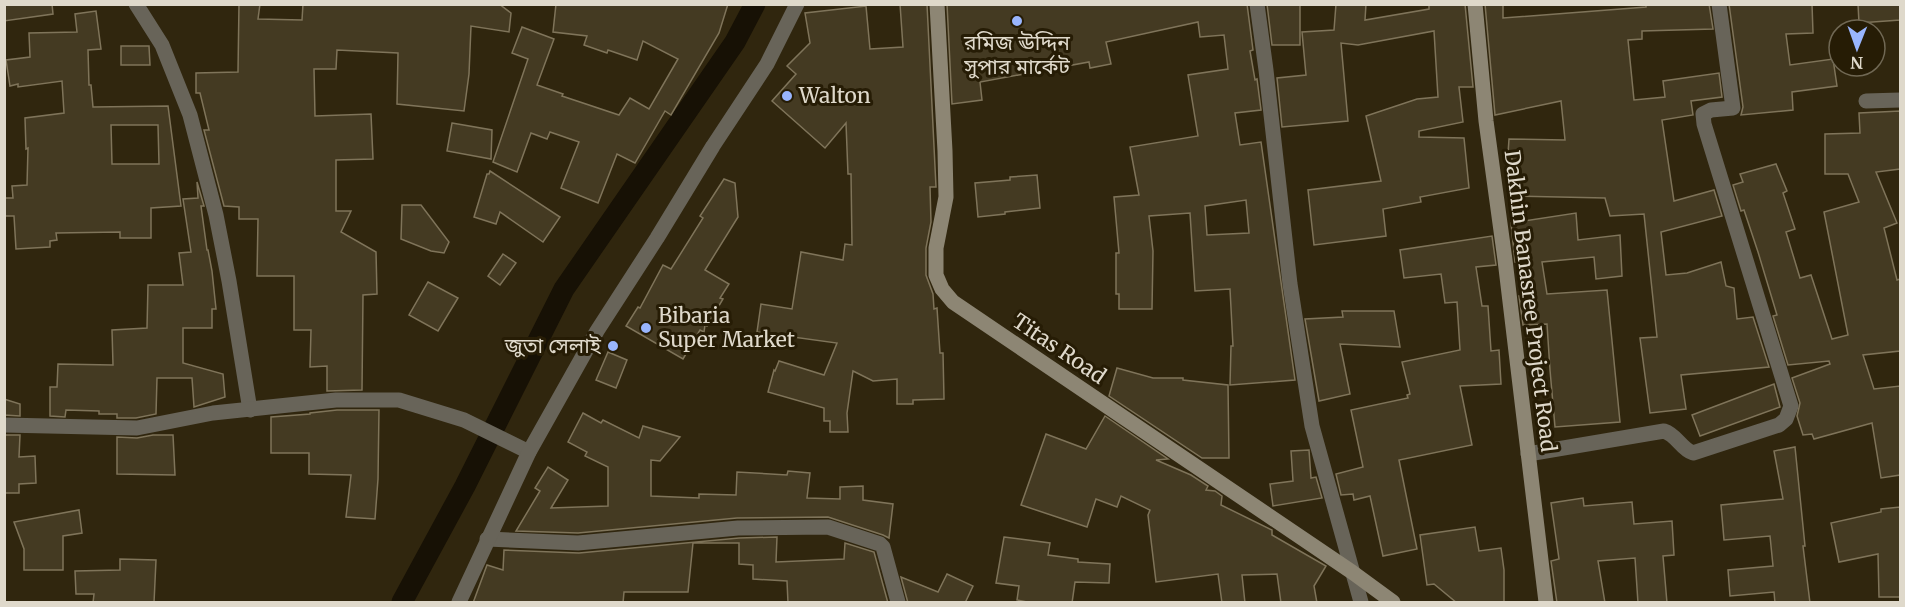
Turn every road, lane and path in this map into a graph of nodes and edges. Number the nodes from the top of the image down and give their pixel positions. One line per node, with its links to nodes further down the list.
1 (136, 4): 9 (street)
2 (797, 4): 11 (street)
3 (937, 4): 14 (street, Titas Road)
4 (1257, 4): 14 (street)
5 (1474, 4): 12 (street, Dakhin Banasree Project Road)
6 (1719, 4): 12 (street)
7 (1900, 100): 8 (street)
8 (1866, 101)
9 (250, 410): 10 (street); 11 (street)
10 (4, 425)
11 (529, 452): 13 (street)
12 (1528, 454): 19 (street, Dakhin Banasree Project Road)
13 (487, 539): 15 (street); 16 (street)
14 (1352, 572): 17 (street); 18 (street, Titas Road)
15 (459, 603)
16 (898, 603)
17 (1361, 603)
18 (1393, 603)
19 (1546, 603)

